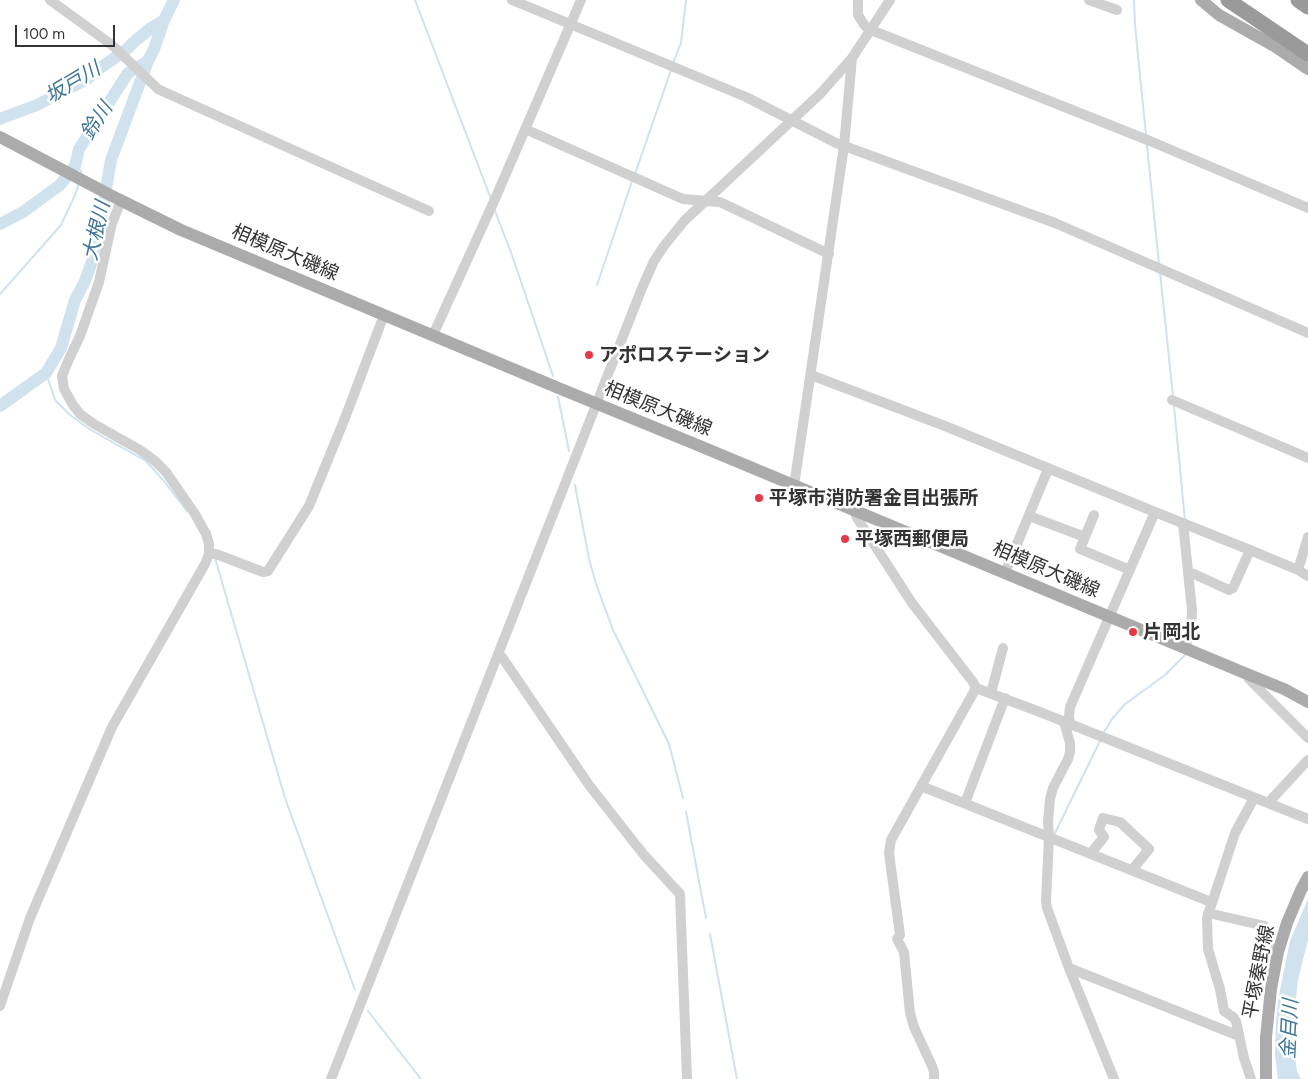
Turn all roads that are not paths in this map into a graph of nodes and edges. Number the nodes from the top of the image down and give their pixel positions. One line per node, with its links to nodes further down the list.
1 (50, 0): 26 (street)
2 (512, 0): 13 (street)
3 (581, 0): 13 (street)
4 (858, 0): 14 (street)
5 (890, 0): 14 (street)
6 (1089, 0): 12 (street)
7 (1200, 0): 18 (main road)
8 (1228, 0): 16 (highway)
9 (1240, 0): 15 (highway)
10 (1298, 0): 11 (highway)
11 (1308, 7)
12 (1117, 10)
13 (570, 24): 19 (street); 20 (street)
14 (871, 30): 17 (street); 25 (street)
15 (1308, 43)
16 (1308, 54)
17 (852, 58): 19 (street); 22 (street)
18 (1308, 69)
19 (792, 120): 22 (street); 24 (street)
20 (525, 129): 24 (street); 30 (street)
21 (0, 137): 23 (main road, 相模原大磯線)
22 (844, 146): 27 (street); 29 (street)
23 (120, 200): 28 (main road, 相模原大磯線); 45 (street)
24 (705, 201): 27 (street); 33 (street)
25 (1308, 208)
26 (429, 211)
27 (829, 254): 31 (street)
28 (384, 315): 30 (main road, 相模原大磯線); 45 (street)
29 (1308, 333)
30 (433, 336): 33 (main road, 相模原大磯線)
31 (811, 375): 35 (street); 36 (street)
32 (1174, 400): 34 (street)
33 (597, 404): 36 (main road, 相模原大磯線); 54 (street)
34 (1308, 458)
35 (1048, 469): 38 (street); 40 (street)
36 (794, 486): 37 (main road, 相模原大磯線)
37 (857, 512): 48 (main road, 相模原大磯線); 56 (street)
38 (1155, 512): 41 (street); 46 (street)
39 (1094, 515): 42 (street)
40 (1029, 516): 42 (street); 48 (street)
41 (1186, 524): 44 (street); 49 (street)
42 (1085, 537): 46 (street)
43 (1308, 537): 47 (street)
44 (1250, 550): 47 (street); 49 (street)
45 (209, 554): 76 (street)
46 (1130, 570): 51 (street)
47 (1298, 570): 50 (street)
48 (1005, 573): 51 (main road, 相模原大磯線)
49 (1191, 574): 53 (street)
50 (1308, 576)
51 (1110, 617): 53 (main road, 相模原大磯線); 60 (street)
52 (1003, 648): 57 (street)
53 (1184, 648): 55 (main road, 相模原大磯線)
54 (498, 655): 78 (street); 79 (street)
55 (1246, 674): 59 (main road, 相模原大磯線); 61 (street)
56 (976, 688): 57 (street); 63 (street)
57 (991, 693): 58 (street)
58 (1004, 698): 60 (street); 65 (street)
59 (1308, 702)
60 (1067, 723): 64 (street); 68 (street)
61 (1308, 738)
62 (1308, 760): 66 (street)
63 (921, 786): 65 (street); 80 (street)
64 (1254, 798): 66 (street); 72 (street)
65 (965, 803): 68 (street)
66 (1268, 804): 67 (street)
67 (1308, 819)
68 (1050, 837): 69 (street); 75 (street)
69 (1092, 853): 70 (street); 70 (street)
70 (1132, 870): 72 (street)
71 (1308, 877): 74 (main road, 平塚秦野線)
72 (1212, 902): 73 (street)
73 (1208, 913): 74 (street); 77 (street)
74 (1278, 952): 83 (main road, 平塚秦野線)
75 (1069, 968): 77 (street); 81 (street)
76 (0, 1006)
77 (1239, 1036): 82 (street)
78 (331, 1079)
79 (687, 1079)
80 (934, 1079)
81 (1114, 1079)
82 (1251, 1079)
83 (1266, 1079)

